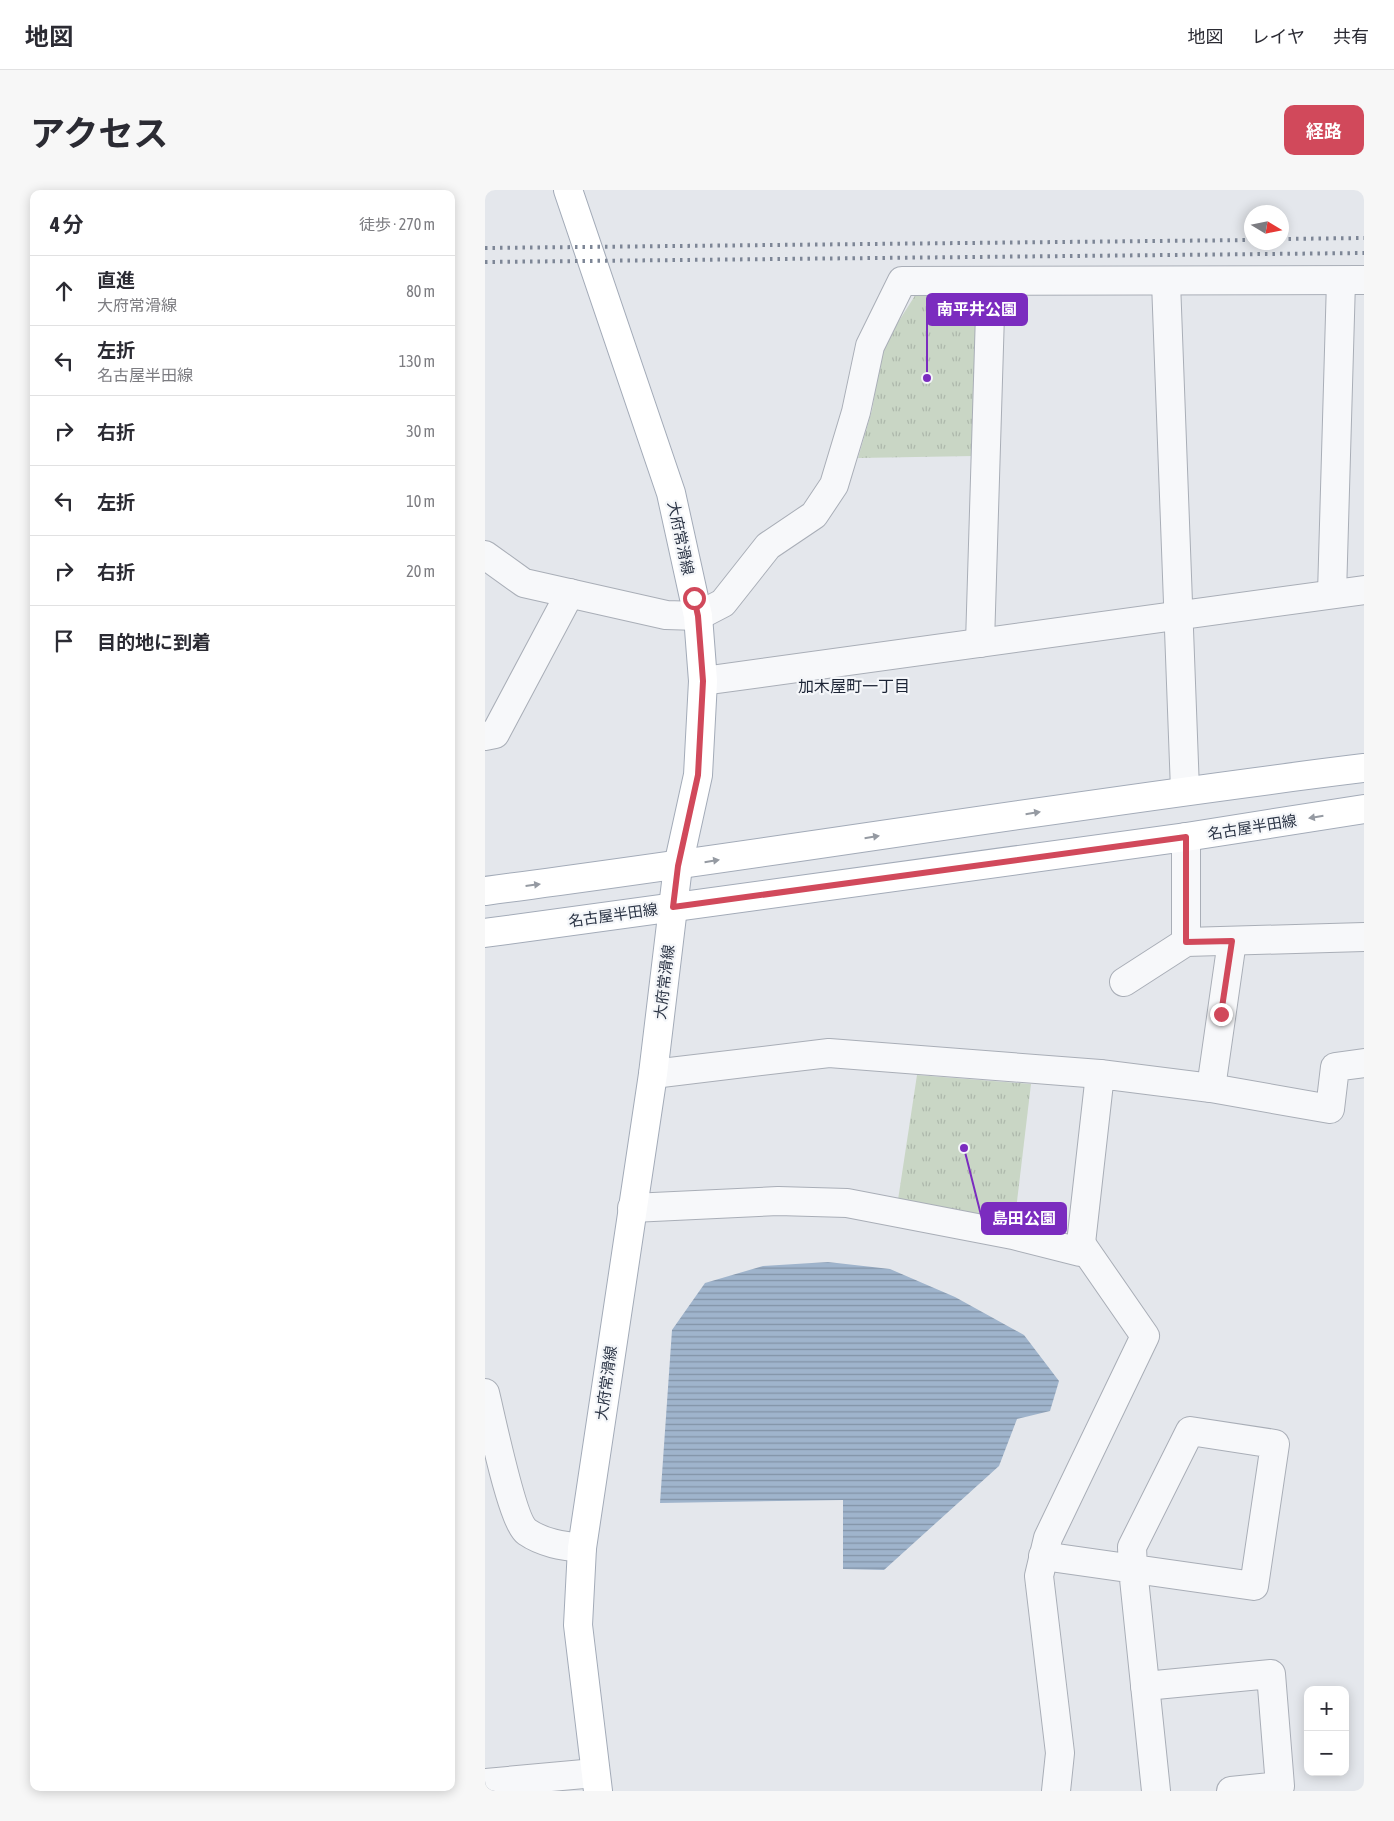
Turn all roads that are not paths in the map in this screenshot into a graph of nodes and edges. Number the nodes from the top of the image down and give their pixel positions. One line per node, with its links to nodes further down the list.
1 (568, 190): 9 (main road, 大府常滑線)
2 (991, 281): 4 (street); 9 (street); 11 (street)
3 (1353, 281): 4 (street); 8 (street)
4 (1166, 282): 10 (street)
5 (485, 555): 7 (street)
6 (1364, 590): 8 (street)
7 (571, 593): 9 (street); 13 (street)
8 (1332, 594): 10 (street)
9 (698, 616): 12 (main road, 大府常滑線)
10 (1179, 616): 11 (street); 15 (street)
11 (980, 643): 12 (street)
12 (703, 681): 18 (main road, 大府常滑線)
13 (485, 736)
14 (1364, 768): 15 (main road)
15 (1185, 790): 18 (main road, one-way to 15)
16 (1364, 810): 17 (main road, 名古屋半田線, one-way to 17)
17 (1186, 837): 20 (main road, 名古屋半田線); 24 (street)
18 (678, 866): 19 (main road, one-way to 18); 20 (main road, 大府常滑線)
19 (485, 892)
20 (673, 907): 21 (main road, 名古屋半田線); 27 (main road, 大府常滑線)
21 (485, 933)
22 (1364, 937): 23 (street)
23 (1232, 941): 24 (street); 29 (street)
24 (1186, 942): 25 (street)
25 (1124, 982)
26 (1364, 1063): 29 (street)
27 (653, 1074): 28 (street); 30 (main road, 大府常滑線)
28 (1100, 1074): 29 (street); 31 (street)
29 (1211, 1088)
30 (632, 1208): 31 (street); 33 (main road, 大府常滑線)
31 (1082, 1245): 34 (street)
32 (485, 1393): 33 (street)
33 (582, 1548): 37 (main road, 大府常滑線)
34 (1043, 1556): 35 (street); 39 (street)
35 (1133, 1569): 35 (street); 36 (street)
36 (1145, 1686): 40 (street); 41 (street)
37 (597, 1782): 38 (street)
38 (485, 1783)
39 (1056, 1791)
40 (1156, 1791)
41 (1231, 1791)

